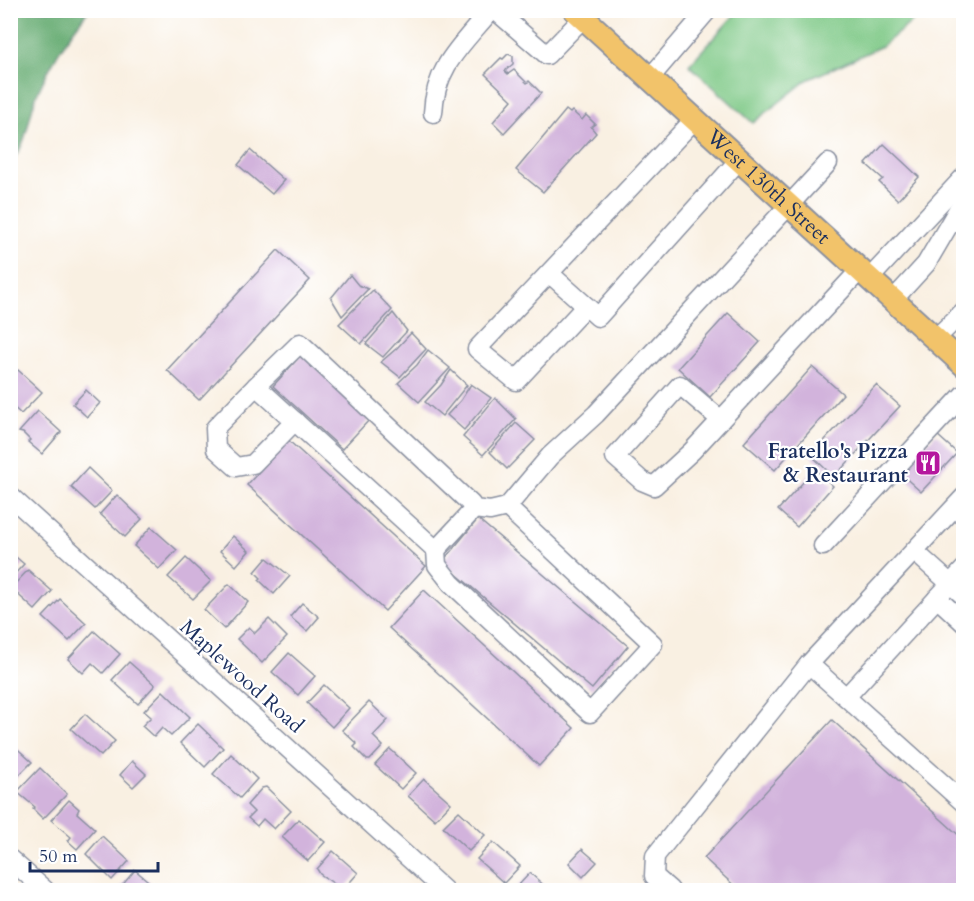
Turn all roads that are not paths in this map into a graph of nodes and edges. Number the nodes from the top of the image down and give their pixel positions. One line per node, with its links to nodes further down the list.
1 (493, 10): 3 (street); 5 (street)
2 (708, 10): 4 (street)
3 (578, 14): 4 (main road, West 130th Street)
4 (649, 79): 6 (main road, West 130th Street)
5 (433, 113)
6 (694, 120): 7 (main road, West 130th Street); 12 (street)
7 (739, 160): 11 (main road, West 130th Street); 15 (street)
8 (828, 163): 11 (street)
9 (963, 177): 13 (street)
10 (963, 204): 14 (street)
11 (789, 206): 13 (main road, West 130th Street); 25 (street)
12 (549, 273): 15 (street); 15 (street)
13 (864, 275): 14 (main road, West 130th Street); 22 (street)
14 (893, 300): 17 (main road, West 130th Street)
15 (586, 306)
16 (963, 310): 17 (street)
17 (935, 339): 18 (main road, West 130th Street)
18 (963, 365)
19 (256, 386): 21 (street); 21 (street); 26 (street)
20 (963, 394): 27 (street)
21 (295, 420): 28 (street)
22 (721, 420): 22 (street)
23 (10, 496): 39 (street, Maplewood Road)
24 (963, 497): 29 (street)
25 (507, 507): 26 (street); 28 (street)
26 (474, 509): 28 (street)
27 (823, 546)
28 (436, 550)
29 (914, 551): 31 (street); 34 (street)
30 (963, 569): 31 (street)
31 (957, 590): 32 (street)
32 (936, 598): 33 (street); 35 (street)
33 (963, 623)
34 (809, 664): 35 (street); 40 (street)
35 (846, 696): 36 (street)
36 (962, 799)
37 (10, 860): 38 (street)
38 (45, 891)
39 (444, 891)
40 (670, 891)

